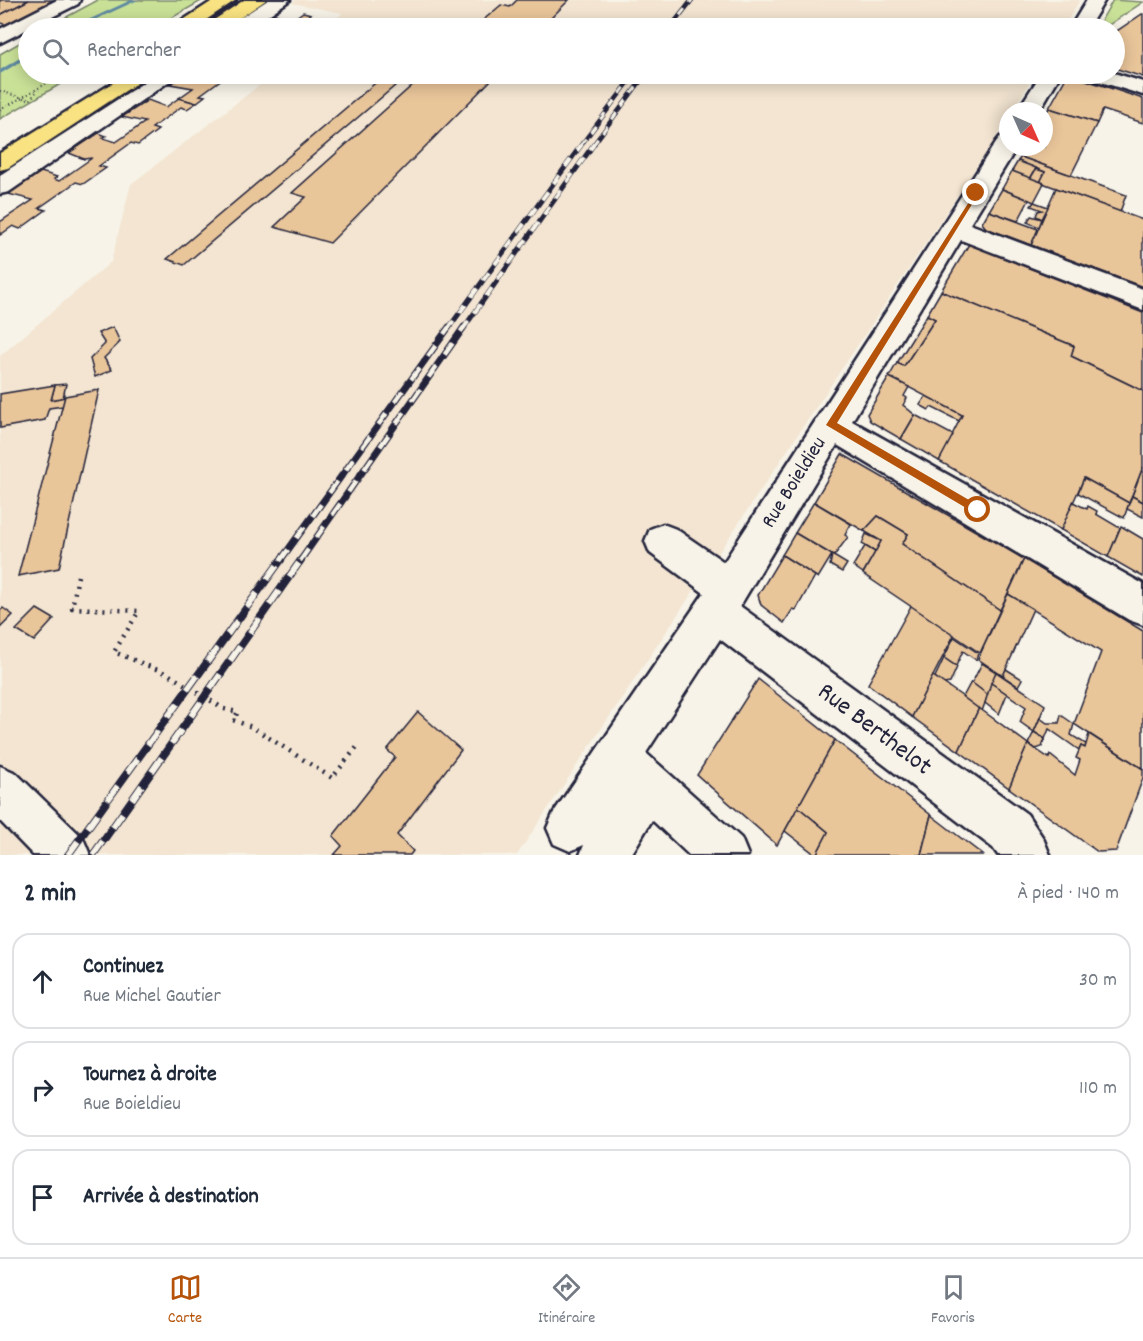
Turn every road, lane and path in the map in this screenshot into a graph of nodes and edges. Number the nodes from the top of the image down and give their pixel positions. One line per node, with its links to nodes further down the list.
1 (71, 0): 6 (street)
2 (227, 0): 7 (main road)
3 (257, 0): 8 (main road)
4 (281, 0): 9 (street)
5 (1096, 0): 10 (street)
6 (36, 18)
7 (197, 18)
8 (228, 18)
9 (253, 18)
10 (1085, 18)
11 (18, 28): 12 (street)
12 (0, 37)
13 (1125, 83): 20 (street)
14 (45, 84): 19 (path)
15 (93, 84): 24 (main road)
16 (125, 84): 26 (main road)
17 (155, 84): 27 (street)
18 (1046, 84): 22 (street)
19 (40, 87): 21 (path); 23 (path)
20 (1143, 89)
21 (0, 90)
22 (1034, 102)
23 (0, 110)
24 (0, 141)
25 (999, 156): 28 (street, Rue Boieldieu)
26 (0, 164)
27 (0, 186)
28 (954, 227): 29 (street); 30 (street, Rue Boieldieu)
29 (1143, 300)
30 (831, 425): 33 (street, Rue Boieldieu); 34 (street)
31 (663, 541): 33 (street, Rue Berthelot)
32 (78, 576): 35 (path)
33 (722, 599): 36 (street, Rue Boieldieu); 41 (street, Rue Berthelot)
34 (1143, 606)
35 (357, 747)
36 (632, 770): 38 (street, Rue Boieldieu); 40 (street)
37 (0, 789): 39 (street)
38 (587, 841)
39 (66, 855)
40 (724, 855)
41 (1026, 855)

